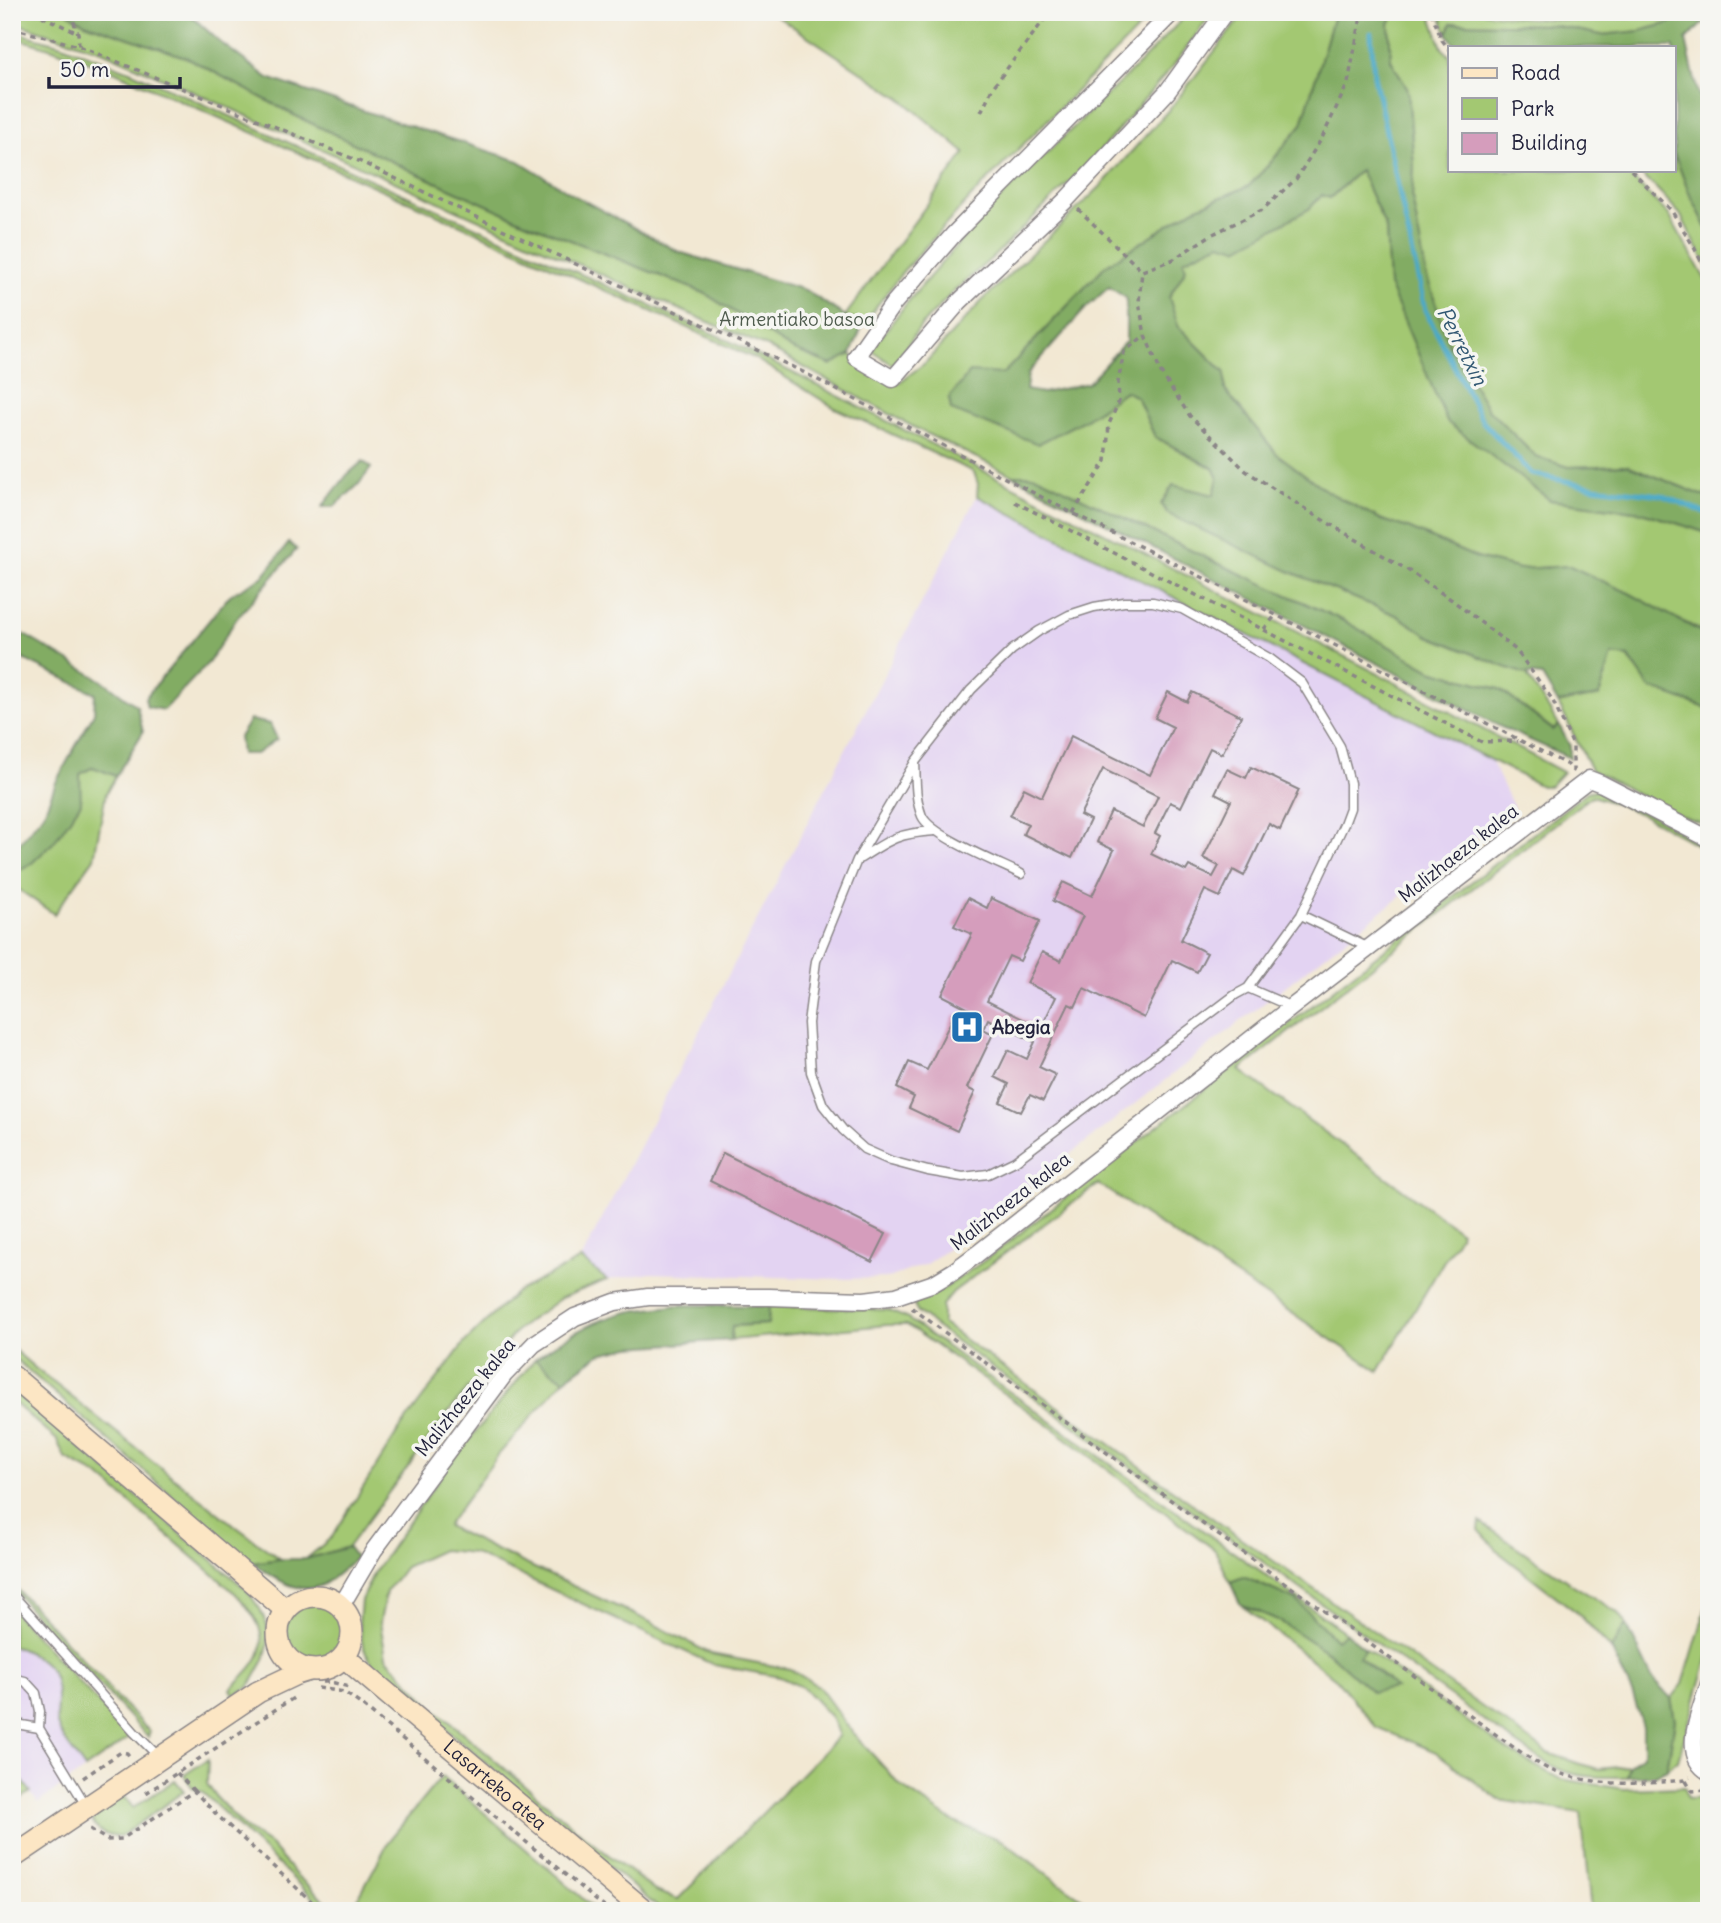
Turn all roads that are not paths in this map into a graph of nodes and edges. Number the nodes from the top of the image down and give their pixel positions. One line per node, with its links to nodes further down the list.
1 (1173, 12): 2 (street)
2 (1225, 12)
3 (915, 762): 4 (lane); 6 (lane); 8 (lane)
4 (935, 831): 6 (lane); 7 (lane)
5 (1709, 839): 9 (street, Malizhaeza kalea)
6 (857, 860): 10 (lane)
7 (1021, 874)
8 (1301, 915): 9 (lane); 10 (lane)
9 (1368, 948): 11 (street, Malizhaeza kalea)
10 (1248, 988): 11 (lane)
11 (1292, 1007): 14 (street, Malizhaeza kalea)
12 (12, 1376): 15 (street)
13 (12, 1594): 24 (lane)
14 (341, 1606): 15 (street); 17 (street)
15 (286, 1610): 16 (street)
16 (279, 1643): 19 (street); 21 (street)
17 (344, 1657): 19 (street); 28 (street, Lasarteko atea)
18 (12, 1678): 23 (lane)
19 (312, 1680): 21 (street)
20 (1709, 1684): 25 (street)
21 (258, 1692): 24 (street)
22 (12, 1720): 23 (lane)
23 (39, 1728): 26 (lane)
24 (160, 1758): 26 (street)
25 (1706, 1770)
26 (81, 1811): 27 (street)
27 (12, 1858)
28 (645, 1911)

